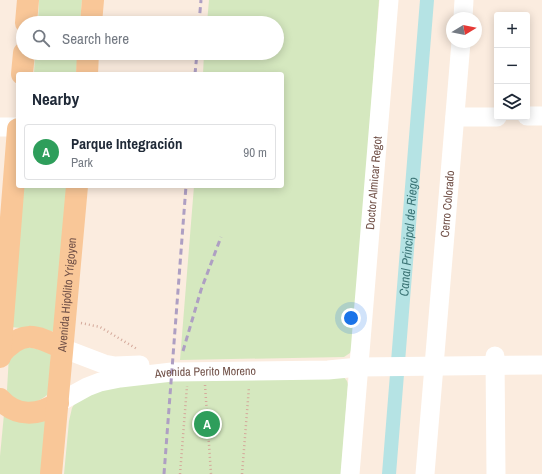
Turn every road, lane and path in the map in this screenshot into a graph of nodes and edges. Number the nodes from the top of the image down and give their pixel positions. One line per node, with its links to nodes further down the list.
1 (28, 0): 6 (main road)
2 (93, 0): 7 (main road)
3 (389, 0): 28 (street, Doctor Almicar Regot)
4 (464, 0): 5 (street)
5 (463, 12)
6 (27, 16)
7 (92, 16)
8 (461, 48): 16 (street, Cerro Colorado)
9 (23, 60): 11 (main road)
10 (88, 60): 12 (main road)
11 (22, 72)
12 (87, 72)
13 (494, 116): 16 (street)
14 (530, 116): 15 (street)
15 (542, 116)
16 (455, 117): 29 (street, Cerro Colorado)
17 (0, 127): 18 (street)
18 (16, 128)
19 (16, 153): 24 (main road)
20 (77, 188): 21 (main road, Avenida Hipólito Yrigoyen)
21 (65, 321): 22 (main road, Avenida Hipólito Yrigoyen); 26 (path)
22 (62, 348): 24 (main road); 26 (street, Avenida Perito Moreno); 34 (main road, Avenida Hipólito Yrigoyen)
23 (542, 354): 25 (street, Avenida Perito Moreno)
24 (0, 355)
25 (495, 361): 27 (street, Avenida Perito Moreno); 29 (street, Avenida Perito Moreno); 41 (street)
26 (161, 364): 28 (street, Avenida Perito Moreno)
27 (542, 365)
28 (368, 367): 29 (street, Avenida Perito Moreno); 34 (street, Avenida Perito Moreno); 39 (street, Doctor Almicar Regot)
29 (434, 367): 40 (street, Cerro Colorado)
30 (187, 379): 36 (path)
31 (204, 379): 37 (path)
32 (249, 385): 38 (path)
33 (0, 399): 34 (main road)
34 (58, 403): 35 (main road, Avenida Hipólito Yrigoyen)
35 (51, 474)
36 (180, 474)
37 (211, 474)
38 (242, 474)
39 (350, 474)
40 (425, 474)
41 (496, 474)

